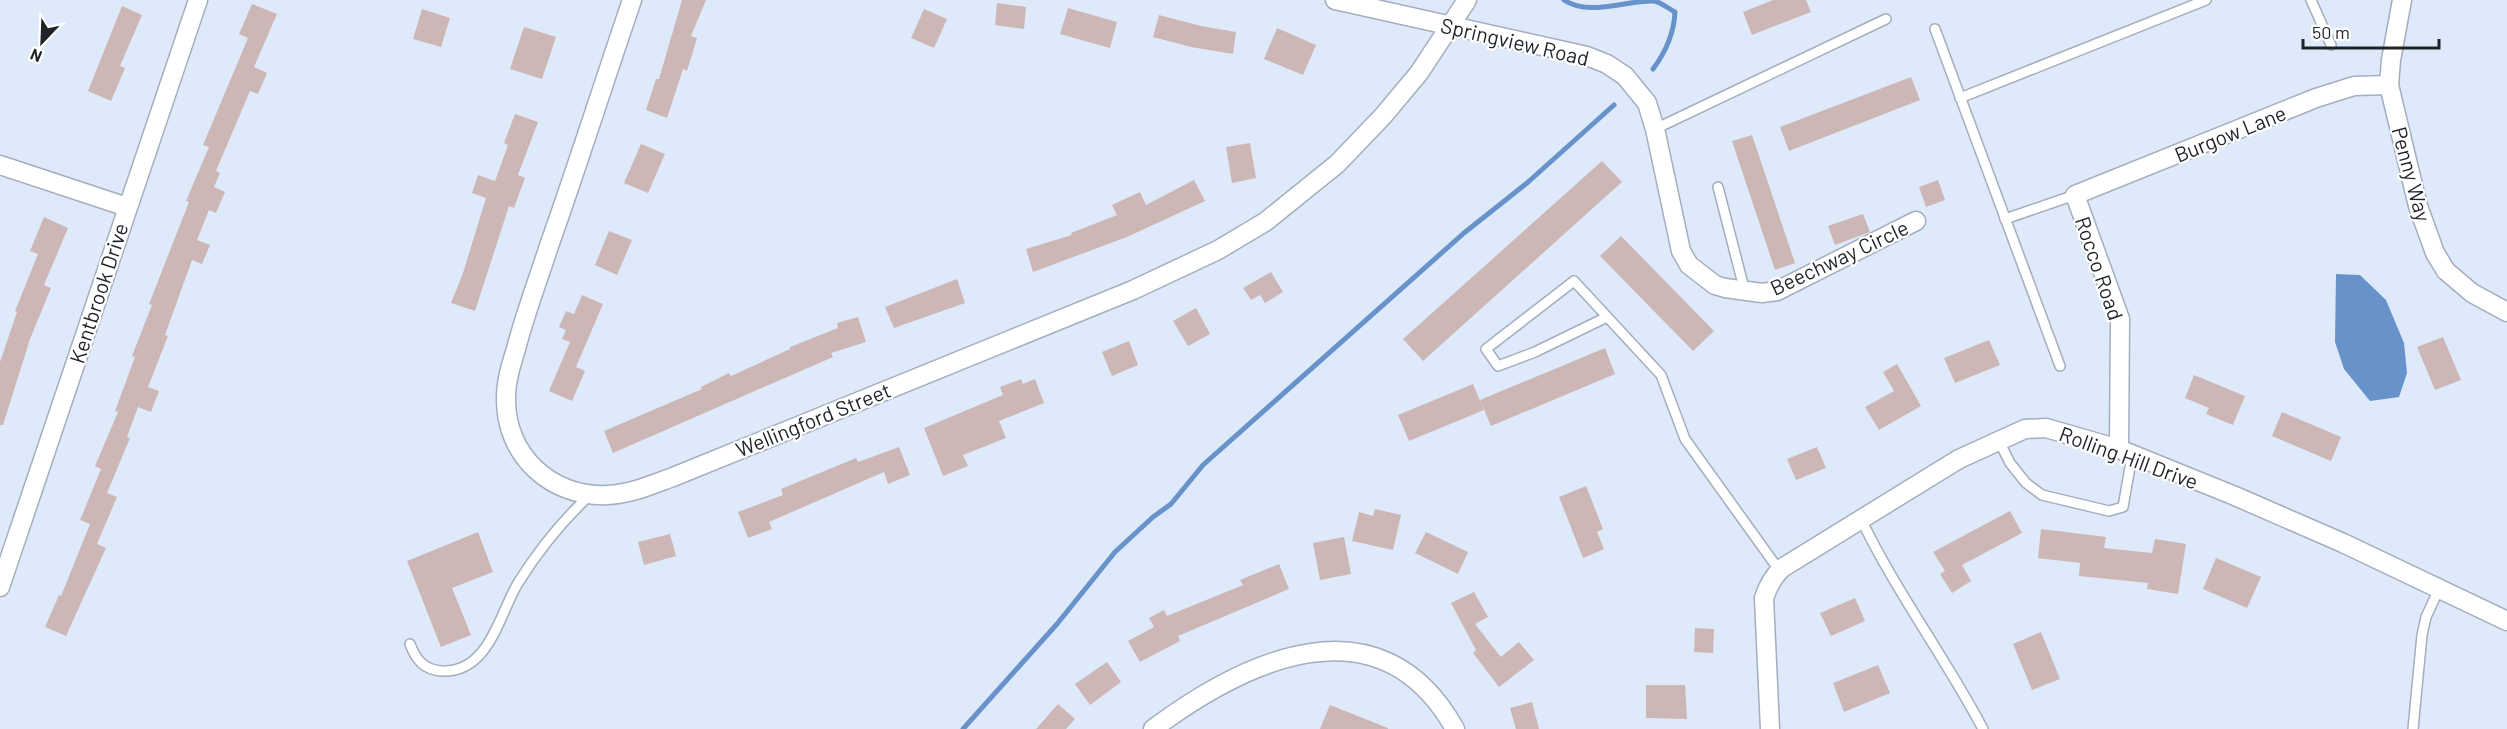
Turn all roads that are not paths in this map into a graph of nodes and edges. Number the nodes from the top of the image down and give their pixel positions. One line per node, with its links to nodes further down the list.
1 (198, 0): 18 (street, Kentbrook Drive)
2 (632, 0): 28 (street, Wellingford Street)
3 (1335, 0): 9 (street, Springview Road)
4 (1467, 0): 9 (street, Wellingford Street)
5 (2206, 0): 13 (lane)
6 (2311, 0): 11 (lane)
7 (2402, 0): 12 (street, Penny Way)
8 (1886, 19): 14 (lane)
9 (1450, 26): 14 (street, Springview Road); 28 (street, Wellingford Street)
10 (1935, 29): 13 (lane)
11 (2331, 45)
12 (2389, 85): 17 (street, Burgow Lane); 23 (street, Penny Way)
13 (1960, 98): 19 (lane)
14 (1655, 129): 21 (street, Springview Road)
15 (0, 165): 18 (street)
16 (1718, 187): 22 (lane)
17 (2075, 195): 19 (lane); 27 (street, Rocco Road)
18 (127, 207): 31 (street, Kentbrook Drive)
19 (2005, 219): 25 (lane)
20 (1916, 221): 22 (street, Beechway Circle)
21 (1695, 271): 22 (street, Beechway Circle)
22 (1745, 292)
23 (2507, 312)
24 (1607, 317): 24 (lane); 30 (lane)
25 (2060, 366)
26 (1999, 441): 27 (street, Rolling Hill Drive); 27 (lane); 29 (street, Rolling Hill Drive)
27 (2126, 452): 32 (street, Rolling Hill Drive)
28 (591, 494): 34 (lane)
29 (1861, 519): 30 (street, Rolling Hill Drive); 38 (lane)
30 (1779, 570): 37 (street, Rolling Hill Drive)
31 (0, 587)
32 (2439, 589): 33 (street, Rolling Hill Drive); 39 (lane)
33 (2507, 621)
34 (410, 644)
35 (1153, 729): 36 (street)
36 (1455, 729)
37 (1770, 729)
38 (1983, 729)
39 (2413, 729)

